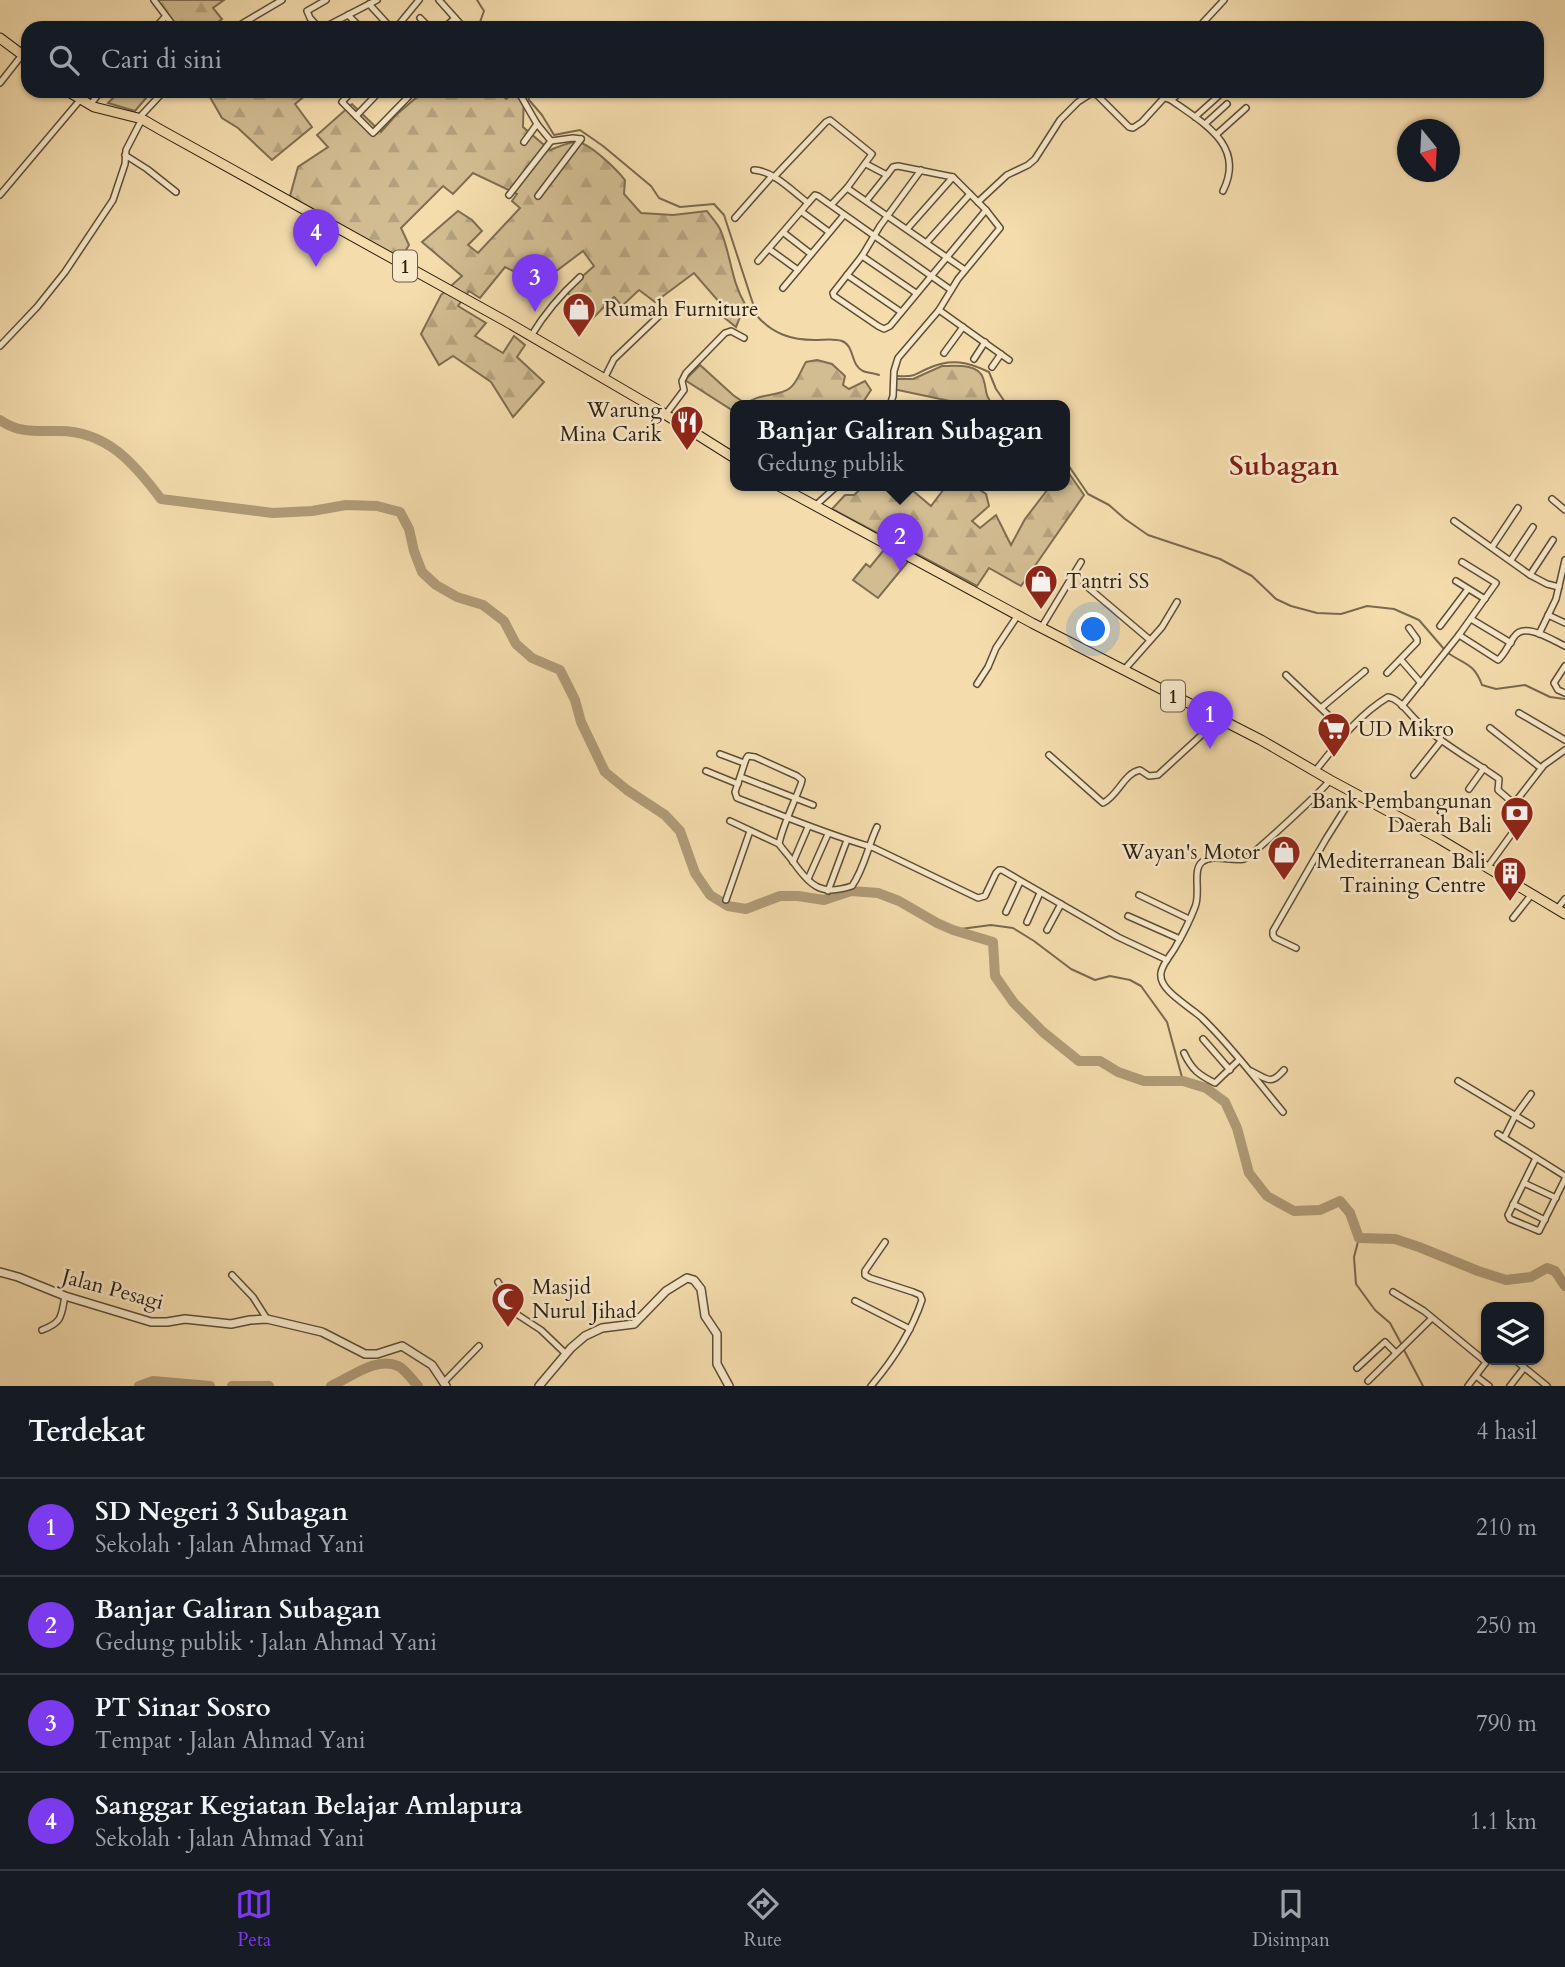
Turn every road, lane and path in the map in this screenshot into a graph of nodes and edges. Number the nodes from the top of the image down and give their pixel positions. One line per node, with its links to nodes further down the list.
1 (154, 0): 14 (street)
2 (267, 0): 11 (street)
3 (282, 0): 11 (street)
4 (326, 0): 20 (street)
5 (377, 0): 10 (street)
6 (406, 0): 12 (street)
7 (419, 0): 12 (street)
8 (439, 0): 16 (street)
9 (1224, 0): 28 (street)
10 (369, 4): 13 (street); 23 (street)
11 (272, 6): 19 (street)
12 (413, 7): 24 (street)
13 (348, 15): 21 (street); 22 (street)
14 (165, 17): 17 (street); 18 (street)
15 (420, 18): 25 (street)
16 (455, 18): 26 (street); 27 (street)
17 (161, 21)
18 (169, 21)
19 (247, 21)
20 (315, 21)
21 (336, 21)
22 (354, 21)
23 (387, 21)
24 (400, 21)
25 (423, 21)
26 (452, 21)
27 (458, 21)
28 (1204, 21)
29 (0, 38): 30 (highway)
30 (21, 54)
31 (21, 61): 32 (street)
32 (0, 83)
33 (77, 98): 46 (highway, 1)
34 (96, 98): 49 (street)
35 (158, 98): 53 (street)
36 (346, 98): 51 (street)
37 (373, 98): 51 (street)
38 (407, 98): 51 (street)
39 (521, 98): 54 (street)
40 (1084, 98): 74 (street)
41 (1100, 98): 43 (street)
42 (1168, 98): 47 (street)
43 (1168, 98)
44 (1173, 98): 47 (street)
45 (1216, 98): 52 (street)
46 (80, 100): 49 (highway, 1); 70 (street)
47 (1171, 100): 52 (street)
48 (1227, 104): 55 (street)
49 (90, 105): 53 (highway, 1)
50 (1246, 108): 56 (street)
51 (356, 116)
52 (1195, 117): 55 (street)
53 (140, 119): 59 (street); 104 (highway, 1)
54 (537, 124): 57 (street); 58 (street)
55 (1205, 124): 56 (street)
56 (1217, 134): 67 (street)
57 (551, 141): 71 (street); 72 (street)
58 (524, 142)
59 (125, 155): 68 (street); 107 (street)
60 (866, 164): 63 (street); 64 (street); 66 (street)
61 (754, 170): 64 (street)
62 (921, 170): 63 (street); 65 (street); 80 (street)
63 (887, 175): 73 (street)
64 (773, 177): 75 (street); 81 (street)
65 (953, 177): 69 (street); 82 (street)
66 (848, 188): 73 (street); 76 (street)
67 (1223, 191)
68 (176, 192)
69 (970, 194): 74 (street); 86 (street)
70 (0, 195)
71 (509, 195)
72 (538, 196)
73 (867, 200): 80 (street)
74 (978, 202): 77 (street)
75 (808, 203): 76 (street); 78 (street)
76 (832, 204): 79 (street)
77 (986, 210): 90 (street); 93 (street)
78 (802, 212): 83 (street); 84 (street)
79 (844, 215): 83 (street); 85 (street)
80 (888, 215): 82 (street); 85 (street)
81 (735, 218)
82 (907, 229): 86 (street)
83 (829, 232): 88 (street)
84 (784, 233): 87 (street); 88 (street)
85 (874, 236): 89 (street); 95 (street)
86 (927, 242): 90 (street)
87 (769, 249): 91 (street); 92 (street)
88 (811, 254): 92 (street)
89 (862, 256): 94 (street); 99 (street)
90 (947, 256): 93 (street); 95 (street)
91 (758, 261)
92 (798, 270): 97 (street)
93 (965, 270): 98 (street)
94 (847, 275): 101 (street); 101 (street)
95 (931, 275): 98 (street); 99 (street)
96 (580, 277): 104 (street)
97 (783, 288)
98 (951, 290): 100 (street)
99 (916, 293): 101 (street)
100 (939, 310): 103 (street); 114 (street)
101 (901, 312)
102 (662, 313): 113 (street)
103 (963, 327): 106 (street); 108 (street)
104 (531, 337): 113 (highway, 1)
105 (744, 338): 115 (street)
106 (985, 342): 109 (street); 110 (street)
107 (0, 346)
108 (944, 353)
109 (1002, 354): 111 (street); 112 (street)
110 (974, 359)
111 (1009, 360)
112 (992, 367)
113 (604, 379): 115 (highway, 1)
114 (891, 400)
115 (665, 415): 116 (highway, 1)
116 (730, 455)
117 (789, 491): 120 (highway, 1)
118 (831, 491): 120 (street)
119 (1552, 499): 122 (street)
120 (816, 505): 140 (highway, 1)
121 (1518, 508): 126 (street)
122 (1565, 510)
123 (1454, 521): 126 (street)
124 (1533, 527): 127 (street)
125 (1552, 540): 131 (street)
126 (1492, 547): 127 (street)
127 (1511, 560): 131 (street)
128 (1565, 560): 133 (street)
129 (1081, 562): 145 (street)
130 (1462, 562): 137 (street)
131 (1530, 575): 133 (street)
132 (1456, 581): 135 (street)
133 (1562, 583): 136 (street)
134 (1084, 584): 149 (street)
135 (1468, 589): 137 (street); 144 (street)
136 (1556, 599): 139 (street); 141 (street)
137 (1485, 600): 142 (street)
138 (1177, 602): 149 (street)
139 (1565, 602)
140 (1018, 615): 145 (highway, 1); 159 (street)
141 (1548, 615): 143 (street); 147 (street)
142 (1471, 619): 148 (street); 150 (street)
143 (1565, 623)
144 (1440, 626)
145 (1041, 628): 154 (highway, 1)
146 (1409, 628): 152 (street)
147 (1539, 634): 150 (street); 151 (street)
148 (1459, 635): 150 (street); 158 (street)
149 (1150, 640): 154 (street)
150 (1511, 643)
151 (1565, 646)
152 (1401, 660): 156 (street); 158 (street)
153 (1565, 666): 160 (street)
154 (1124, 670): 164 (highway, 1)
155 (1365, 671): 162 (street)
156 (1387, 673)
157 (1286, 675): 162 (street)
158 (1421, 683): 161 (street)
159 (976, 684)
160 (1565, 693)
161 (1402, 706): 166 (street); 168 (street)
162 (1321, 708): 166 (street)
163 (1519, 713): 167 (street)
164 (1219, 719): 171 (street); 176 (highway, 1)
165 (1490, 727): 174 (street)
166 (1346, 732): 176 (street)
167 (1565, 740)
168 (1441, 741): 173 (street); 177 (street)
169 (1565, 750): 174 (street)
170 (720, 754): 172 (street)
171 (1049, 755)
172 (744, 763): 178 (street); 182 (street)
173 (1484, 768): 180 (street); 184 (street)
174 (1541, 768): 184 (street)
175 (706, 771): 178 (street)
176 (1316, 771): 179 (highway, 1)
177 (1414, 775)
178 (739, 780): 182 (street); 185 (street)
179 (1330, 780): 181 (highway, 1); 209 (street)
180 (1469, 789)
181 (1355, 793): 195 (highway, 1); 213 (street)
182 (796, 798): 183 (street); 185 (street)
183 (813, 805)
184 (1513, 805): 195 (street)
185 (788, 819): 187 (street); 192 (street)
186 (730, 821): 189 (street)
187 (807, 827): 190 (street); 194 (street)
188 (877, 827): 193 (street)
189 (750, 831): 192 (street); 203 (street)
190 (828, 834): 191 (street); 196 (street)
191 (847, 840): 193 (street); 198 (street)
192 (779, 844): 194 (street)
193 (868, 846): 197 (street); 198 (street)
194 (793, 862): 196 (street)
195 (1487, 868): 200 (highway, 1)
196 (808, 879): 198 (street)
197 (1020, 882): 199 (street); 205 (street)
198 (828, 891)
199 (1040, 893): 204 (street); 210 (street)
200 (1532, 894): 206 (highway, 1); 208 (street)
201 (1139, 895): 209 (street)
202 (1565, 899): 206 (street)
203 (726, 900)
204 (1061, 904): 211 (street); 214 (street)
205 (1006, 912)
206 (1561, 912)
207 (1128, 916): 212 (street)
208 (1513, 918)
209 (1189, 919): 212 (street)
210 (1027, 922)
211 (1047, 930)
212 (1180, 939): 214 (street)
213 (1296, 948)
214 (1167, 960): 217 (street)
215 (1203, 1039): 218 (street)
216 (1184, 1053): 218 (street)
217 (1239, 1060): 218 (street); 219 (street)
218 (1230, 1070)
219 (1248, 1070): 220 (street); 223 (street)
220 (1284, 1070)
221 (1458, 1081): 224 (street)
222 (1531, 1094): 224 (street)
223 (1283, 1112)
224 (1515, 1116): 225 (street); 227 (street)
225 (1531, 1125)
226 (1498, 1134): 227 (street)
227 (1504, 1138): 228 (street)
228 (1536, 1158): 229 (street); 230 (street)
229 (1565, 1178): 231 (street)
230 (1524, 1182): 231 (street); 232 (street)
231 (1556, 1198): 233 (street)
232 (1513, 1204): 233 (street); 233 (street)
233 (1545, 1220)
234 (885, 1242): 243 (street)
235 (0, 1272): 239 (street, Jalan Pesagi)
236 (232, 1275): 242 (street)
237 (498, 1282): 247 (street)
238 (1393, 1292): 241 (street)
239 (65, 1296): 242 (street, Jalan Pesagi); 244 (street)
240 (855, 1301): 243 (street)
241 (1432, 1318): 246 (street); 248 (street)
242 (267, 1319): 255 (street, Jalan Pesagi)
243 (910, 1329): 258 (street)
244 (42, 1330)
245 (480, 1346): 255 (street)
246 (1396, 1353): 251 (street); 254 (street)
247 (566, 1354): 256 (street); 257 (street)
248 (1481, 1356)
249 (1484, 1365): 253 (street)
250 (1521, 1365): 252 (street)
251 (1357, 1368)
252 (1524, 1368): 261 (street); 262 (street)
253 (1476, 1376): 259 (street); 260 (street)
254 (1368, 1381)
255 (444, 1384)
256 (539, 1386)
257 (729, 1386)
258 (871, 1386)
259 (1468, 1386)
260 (1489, 1386)
261 (1510, 1386)
262 (1547, 1386)

